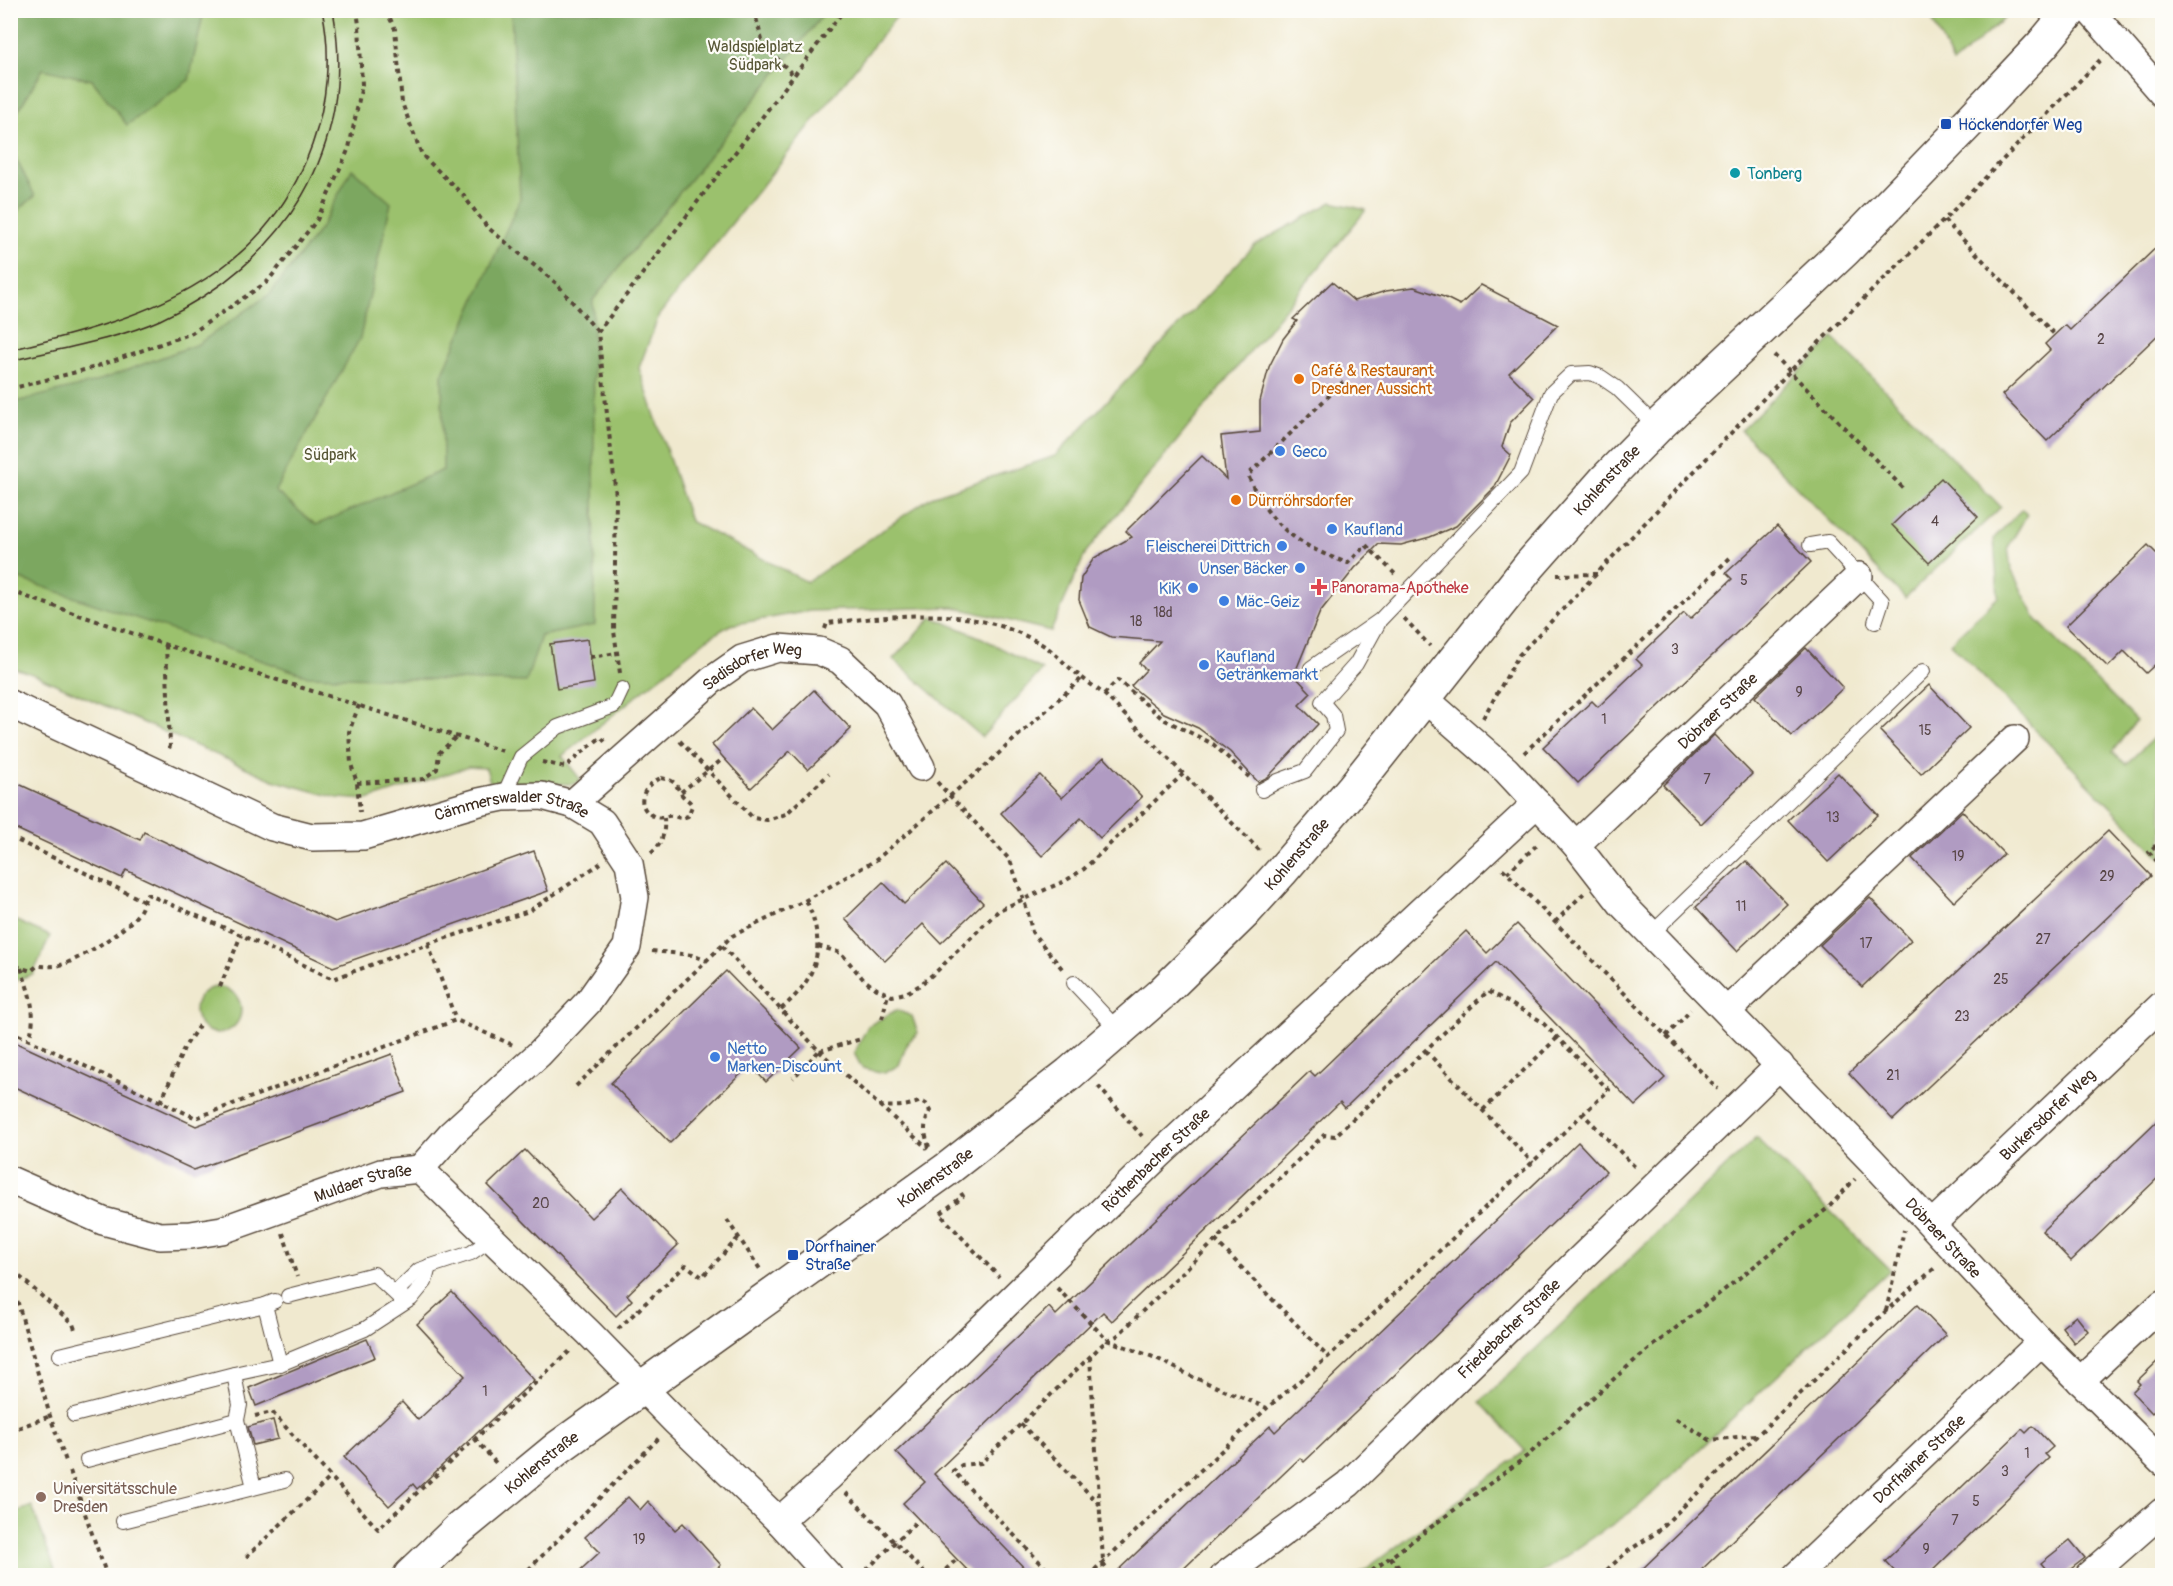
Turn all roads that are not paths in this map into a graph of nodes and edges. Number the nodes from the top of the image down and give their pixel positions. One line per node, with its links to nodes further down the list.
1 (2071, 10): 4 (street, Kohlenstraße)
2 (2089, 10): 3 (street)
3 (2163, 93)
4 (1657, 427): 7 (lane); 12 (street, Kohlenstraße)
5 (1810, 545): 6 (lane)
6 (1859, 576): 8 (lane); 20 (street, Döbraer Straße)
7 (1380, 620): 9 (lane); 16 (lane)
8 (1875, 622)
9 (1311, 668)
10 (1923, 671): 21 (lane)
11 (622, 688): 17 (lane)
12 (1424, 698): 18 (street, Döbraer Straße); 25 (street, Kohlenstraße)
13 (10, 704): 17 (street, Cämmerswalder Straße)
14 (2015, 738): 24 (street)
15 (921, 767): 19 (street, Sadisdorfer Weg)
16 (1262, 790)
17 (503, 798): 19 (street, Cämmerswalder Straße)
18 (1537, 803): 20 (street, Döbraer Straße); 48 (street, Röthenbacher Straße)
19 (572, 804): 27 (street, Cämmerswalder Straße)
20 (1576, 845): 21 (street, Döbraer Straße)
21 (1652, 934): 24 (street, Döbraer Straße)
22 (1074, 983): 25 (lane)
23 (2163, 1005): 29 (street, Burkersdorfer Weg)
24 (1727, 1011): 26 (street, Döbraer Straße)
25 (1119, 1031): 39 (street, Kohlenstraße)
26 (1780, 1065): 29 (street, Döbraer Straße); 51 (street, Friedebacher Straße)
27 (420, 1169): 28 (street, Muldaer Straße); 30 (street, Muldaer Straße)
28 (10, 1180)
29 (1927, 1218): 34 (street, Döbraer Straße)
30 (481, 1246): 32 (lane); 39 (street, Muldaer Straße)
31 (276, 1300): 32 (lane); 35 (lane); 36 (lane)
32 (404, 1302): 36 (lane)
33 (2163, 1304): 38 (street)
34 (2041, 1342): 38 (street, Döbraer Straße); 52 (street, Dorfhainer Straße)
35 (60, 1355)
36 (280, 1364): 37 (lane)
37 (234, 1374): 40 (lane); 41 (lane)
38 (2080, 1381): 43 (street, Döbraer Straße)
39 (642, 1388): 48 (street); 49 (street, Kohlenstraße)
40 (74, 1415)
41 (237, 1420): 42 (lane); 45 (lane)
42 (87, 1460)
43 (2163, 1462)
44 (285, 1479): 45 (lane)
45 (254, 1487): 47 (lane)
46 (2163, 1512): 53 (street)
47 (123, 1521)
48 (778, 1521): 50 (street)
49 (410, 1575)
50 (829, 1575)
51 (1224, 1575)
52 (1796, 1575)
53 (2089, 1575)

